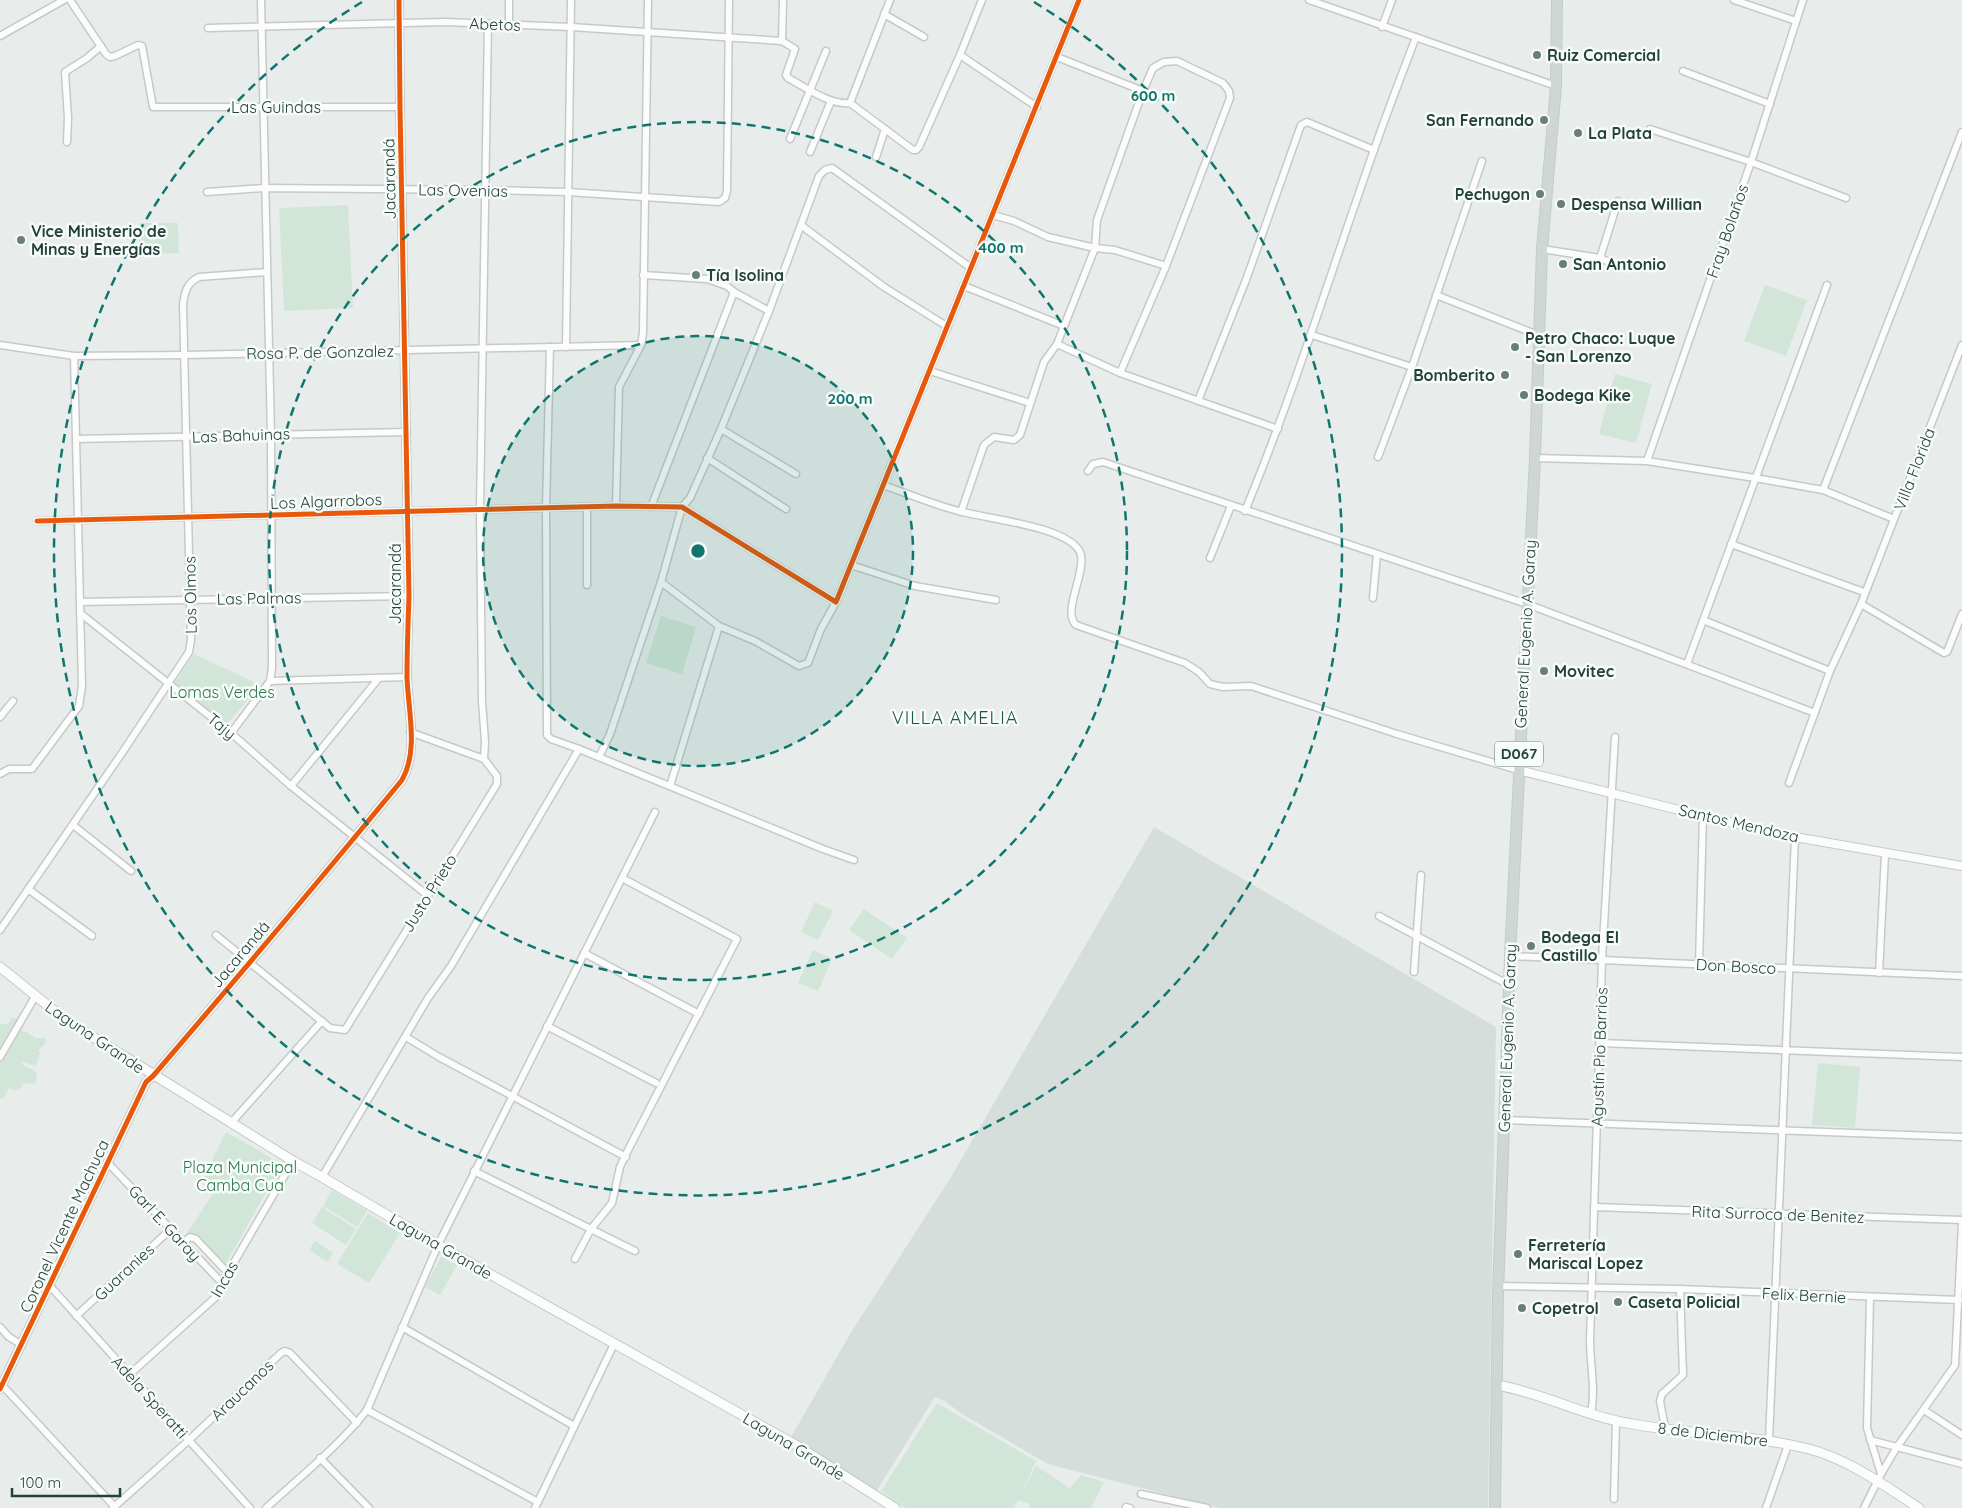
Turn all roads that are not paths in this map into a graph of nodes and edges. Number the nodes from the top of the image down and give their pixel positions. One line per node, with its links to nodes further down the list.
1 (64, 0): 28 (street)
2 (70, 0): 33 (street)
3 (261, 0): 23 (street)
4 (400, 0): 20 (street, Jacarandá)
5 (509, 0): 22 (street)
6 (571, 0): 24 (street)
7 (648, 0): 27 (street)
8 (729, 0): 29 (street)
9 (783, 0): 32 (street)
10 (890, 0): 18 (street)
11 (982, 0): 35 (street)
12 (1079, 0): 36 (street)
13 (1309, 0): 25 (street)
14 (1392, 0): 25 (street)
15 (1557, 0): 38 (main road, General Eugenio A. Garay / D067)
16 (1734, 0): 19 (street)
17 (1803, 0): 19 (street, Fray Bolaños)
18 (884, 14): 31 (street); 42 (street)
19 (1796, 21): 43 (street, Fray Bolaños)
20 (399, 24): 21 (street, Abetos); 23 (street, Abetos); 45 (street, Jacarandá)
21 (488, 24): 22 (street, Abetos); 59 (street)
22 (509, 24): 24 (street, Abetos)
23 (262, 26): 26 (street, Abetos); 46 (street)
24 (571, 27): 27 (street, Abetos); 61 (street)
25 (1382, 27): 30 (street)
26 (208, 28)
27 (647, 32): 29 (street, Abetos); 62 (street)
28 (0, 36)
29 (729, 36): 32 (street, Abetos); 62 (street, Las Ovenias)
30 (1416, 36): 38 (street); 52 (street)
31 (924, 37)
32 (782, 40): 39 (street)
33 (101, 46): 46 (street, Las Guindas); 51 (street)
34 (826, 51): 39 (street)
35 (960, 55): 44 (street); 47 (street)
36 (1057, 57): 40 (street); 44 (street)
37 (1683, 71): 43 (street)
38 (1556, 86): 68 (main road, General Eugenio A. Garay / D067)
39 (810, 90): 41 (street); 50 (street)
40 (1143, 91): 67 (street); 71 (street)
41 (831, 101): 42 (street); 53 (street)
42 (850, 103): 47 (street)
43 (1770, 104): 56 (street, Fray Bolaños)
44 (1037, 106): 65 (street)
45 (400, 107): 46 (street, Las Guindas); 58 (street, Jacarandá)
46 (265, 108): 57 (street)
47 (885, 129): 54 (street)
48 (1650, 129): 56 (street)
49 (1962, 132): 114 (street)
50 (790, 139)
51 (67, 142)
52 (1374, 150): 82 (street); 98 (street)
53 (810, 152)
54 (876, 156)
55 (1482, 161): 78 (street)
56 (1751, 162): 63 (street); 109 (street, Fray Bolaños)
57 (264, 188): 58 (street, Las Ovenias); 60 (street, Las Ovenias); 73 (street)
58 (401, 189): 59 (street, Las Ovenias); 91 (street, Jacarandá)
59 (486, 190): 61 (street, Las Ovenias); 90 (street)
60 (206, 192)
61 (568, 192): 62 (street, Las Ovenias); 89 (street)
62 (644, 197): 74 (street)
63 (1846, 198)
64 (1618, 201): 69 (street)
65 (993, 215): 67 (street); 72 (street)
66 (802, 226): 72 (street); 79 (street); 81 (street)
67 (1095, 248): 71 (street); 80 (street)
68 (1542, 249): 69 (street); 83 (main road, General Eugenio A. Garay / D067)
69 (1600, 258): 70 (street)
70 (1612, 264)
71 (1166, 266): 97 (street)
72 (971, 268): 76 (street)
73 (267, 272): 92 (street); 93 (street, Los Olmos)
74 (643, 275): 77 (street); 86 (street)
75 (1827, 285): 112 (street)
76 (964, 286): 80 (street); 81 (street)
77 (734, 292): 79 (street); 118 (street)
78 (1436, 295): 83 (street); 95 (street)
79 (769, 311): 100 (street)
80 (1064, 326): 84 (street)
81 (948, 327): 96 (street)
82 (1312, 335): 95 (street); 101 (street)
83 (1538, 335): 108 (main road, General Eugenio A. Garay / D067)
84 (1057, 344): 97 (street); 99 (street)
85 (0, 345): 94 (street, Rosa P. de Gonzalez)
86 (641, 345): 89 (street, Rosa P. de Gonzalez); 115 (street)
87 (1962, 345): 128 (street, Villa Florida)
88 (550, 347): 89 (street, Rosa P. de Gonzalez); 90 (street, Rosa P. de Gonzalez); 120 (street)
89 (566, 347)
90 (482, 349): 91 (street, Rosa P. de Gonzalez); 121 (street)
91 (405, 350): 92 (street, Rosa P. de Gonzalez); 102 (street, Jacarandá)
92 (269, 354): 93 (street, Rosa P. de Gonzalez); 103 (street)
93 (185, 355): 94 (street, Rosa P. de Gonzalez); 104 (street, Los Olmos)
94 (74, 356): 105 (street)
95 (1412, 367): 106 (street)
96 (930, 371): 99 (street); 113 (street)
97 (1120, 373): 98 (street)
98 (1198, 401): 101 (street)
99 (1030, 403): 125 (street)
100 (720, 428): 107 (street); 111 (street)
101 (1278, 429): 124 (street)
102 (405, 432): 103 (street, Las Bahuinas); 123 (street, Jacarandá)
103 (271, 434): 104 (street, Las Bahuinas); 126 (street)
104 (187, 437): 105 (street, Las Bahuinas); 127 (street, Los Olmos)
105 (76, 439): 129 (street)
106 (1378, 457)
107 (708, 458): 119 (street); 122 (street)
108 (1535, 458): 109 (street); 145 (main road, General Eugenio A. Garay / D067)
109 (1647, 461): 112 (street)
110 (1088, 471): 116 (street)
111 (796, 474)
112 (1755, 478): 114 (street); 131 (street)
113 (883, 485): 125 (street); 134 (street)
114 (1823, 490): 128 (street)
115 (616, 506): 117 (street, Los Algarrobos); 118 (street, Los Algarrobos)
116 (1230, 506): 124 (street); 133 (street)
117 (587, 507): 120 (street, Los Algarrobos); 136 (street)
118 (651, 507): 119 (street, Los Algarrobos)
119 (682, 507): 135 (street); 144 (street)
120 (546, 508): 121 (street, Los Algarrobos); 163 (street)
121 (480, 509): 123 (street, Los Algarrobos); 165 (street)
122 (786, 509)
123 (407, 511): 126 (street, Los Algarrobos); 138 (street, Jacarandá)
124 (1245, 511): 132 (street)
125 (961, 512): 166 (street)
126 (271, 515): 127 (street, Los Algarrobos); 139 (street)
127 (188, 517): 129 (street, Los Algarrobos); 141 (street, Los Olmos)
128 (1894, 519): 137 (street, Villa Florida)
129 (78, 520): 130 (street, Los Algarrobos); 143 (street)
130 (37, 521)
131 (1731, 544): 137 (street); 149 (street)
132 (1376, 554): 140 (street); 145 (street)
133 (1210, 558)
134 (851, 565): 142 (street); 144 (street)
135 (661, 582): 150 (street); 164 (street)
136 (587, 585)
137 (1864, 592): 146 (street, Villa Florida)
138 (408, 596): 139 (street, Las Palmas); 153 (street, Jacarandá)
139 (272, 597): 141 (street, Las Palmas); 155 (street)
140 (1373, 598)
141 (191, 600): 143 (street, Las Palmas); 156 (street, Los Olmos)
142 (996, 600)
143 (80, 602): 147 (street)
144 (836, 602): 150 (street)
145 (1527, 604): 151 (street); 166 (main road, General Eugenio A. Garay / D067)
146 (1861, 604): 148 (street); 152 (street, Villa Florida)
147 (80, 613): 156 (street, Tajy); 167 (street)
148 (1962, 614)
149 (1703, 620): 151 (street); 152 (street)
150 (720, 626): 170 (street)
151 (1687, 664): 158 (street)
152 (1830, 671): 158 (street, Villa Florida)
153 (407, 677): 154 (street); 161 (street, Jacarandá)
154 (379, 678): 155 (street); 169 (street)
155 (270, 681): 160 (street)
156 (169, 684): 160 (street, Tajy); 174 (street, Los Olmos)
157 (13, 701): 159 (street)
158 (1815, 712): 168 (street, Villa Florida)
159 (0, 717)
160 (231, 732): 169 (street, Tajy)
161 (410, 732): 165 (street); 175 (street, Jacarandá)
162 (1615, 737): 171 (street, Agustín Pio Barrios)
163 (579, 749): 164 (street); 205 (street)
164 (599, 757): 170 (street)
165 (484, 759): 184 (street, Justo Prieto)
166 (1518, 770): 171 (street, Santos Mendoza); 191 (main road, General Eugenio A. Garay / D067)
167 (0, 774)
168 (1789, 783)
169 (291, 786): 175 (street, Tajy)
170 (670, 786): 178 (street)
171 (1612, 793): 173 (street, Santos Mendoza); 192 (street, Agustín Pio Barrios)
172 (655, 812): 182 (street)
173 (1703, 816): 176 (street, Santos Mendoza); 194 (street)
174 (72, 824): 180 (street); 183 (street, Los Olmos)
175 (356, 837): 184 (street, Tajy); 193 (street, Jacarandá)
176 (1795, 837): 177 (street, Santos Mendoza); 196 (street)
177 (1885, 854): 179 (street, Santos Mendoza); 198 (street)
178 (854, 860)
179 (1962, 866)
180 (131, 871)
181 (1421, 875): 189 (street)
182 (622, 878): 190 (street); 202 (street)
183 (28, 889): 186 (street, Los Olmos); 188 (street)
184 (428, 895): 203 (street, Justo Prieto)
185 (1379, 916): 189 (street)
186 (0, 930)
187 (216, 935): 193 (street)
188 (92, 936)
189 (1417, 936): 197 (street); 200 (street)
190 (584, 953): 202 (street); 204 (street)
191 (1510, 956): 192 (street, Don Bosco); 200 (main road, General Eugenio A. Garay / D067)
192 (1602, 960): 194 (street, Don Bosco); 206 (street, Agustín Pio Barrios)
193 (250, 962): 203 (street); 210 (street, Jacarandá)
194 (1699, 964): 196 (street, Don Bosco)
195 (0, 967): 201 (main road, Laguna Grande)
196 (1789, 969): 198 (street, Don Bosco); 207 (street)
197 (1414, 972)
198 (1879, 973): 199 (street, Don Bosco)
199 (1962, 976)
200 (1508, 985): 213 (main road, General Eugenio A. Garay / D067)
201 (36, 995): 209 (street); 210 (main road, Laguna Grande)
202 (699, 1014): 218 (street)
203 (322, 1021): 214 (street)
204 (548, 1026): 211 (street); 212 (street)
205 (406, 1037): 212 (street); 222 (street)
206 (1600, 1043): 207 (street); 215 (street, Agustín Pio Barrios)
207 (1786, 1051): 208 (street); 216 (street)
208 (1962, 1056)
209 (0, 1057)
210 (153, 1076): 214 (main road, Laguna Grande); 220 (street, Coronel Vicente Machuca)
211 (656, 1083)
212 (512, 1097): 218 (street); 221 (street)
213 (1504, 1120): 215 (street); 235 (main road, General Eugenio A. Garay / D067)
214 (231, 1123): 219 (main road, Laguna Grande)
215 (1597, 1124): 216 (street); 223 (street, Agustín Pio Barrios)
216 (1782, 1131): 217 (street); 224 (street)
217 (1962, 1137)
218 (626, 1157): 227 (street)
219 (293, 1162): 222 (main road, Laguna Grande); 232 (street, Incas)
220 (108, 1163): 226 (street, Garl E. Garay); 234 (street, Coronel Vicente Machuca)
221 (474, 1171): 227 (street); 229 (street)
222 (322, 1177): 229 (main road, Laguna Grande)
223 (1594, 1208): 224 (street, Rita Surroca de Benitez); 236 (street, Agustín Pio Barrios)
224 (1779, 1214): 225 (street, Rita Surroca de Benitez); 238 (street)
225 (1962, 1221): 240 (street)
226 (171, 1228): 228 (street, Garl E. Garay); 241 (street, Guaranies)
227 (591, 1229): 230 (street); 231 (street)
228 (184, 1242): 232 (street); 233 (street, Garl E. Garay)
229 (438, 1245): 243 (street); 244 (main road, Laguna Grande)
230 (635, 1251)
231 (575, 1259)
232 (228, 1273): 233 (street, Incas)
233 (222, 1283): 246 (street, Incas)
234 (50, 1286): 241 (street, Adela Speratti); 245 (street, Coronel Vicente Machuca)
235 (1499, 1286): 236 (street, Felix Bernie); 247 (main road, General Eugenio A. Garay / D067)
236 (1592, 1288): 237 (street, Felix Bernie); 251 (street, Agustín Pio Barrios)
237 (1680, 1289): 238 (street, Felix Bernie); 255 (street)
238 (1776, 1294): 239 (street, Felix Bernie); 258 (street)
239 (1870, 1298): 240 (street, Felix Bernie); 259 (street)
240 (1959, 1300): 250 (street)
241 (76, 1316): 246 (street, Adela Speratti)
242 (0, 1327): 245 (street)
243 (402, 1327): 249 (street); 254 (street)
244 (614, 1344): 254 (street); 272 (main road, Laguna Grande)
245 (22, 1345): 248 (street, Coronel Vicente Machuca)
246 (130, 1374): 257 (street, Adela Speratti)
247 (1497, 1385): 251 (main road, 8 de Diciembre); 274 (main road, General Eugenio A. Garay / D067)
248 (1, 1387): 268 (street)
249 (366, 1410): 253 (street); 267 (street)
250 (1924, 1410): 256 (street); 261 (street)
251 (1591, 1414): 252 (main road, 8 de Diciembre)
252 (1616, 1421): 255 (main road, 8 de Diciembre); 266 (street)
253 (357, 1423): 257 (street, Araucanos); 262 (street)
254 (574, 1426): 267 (street)
255 (1665, 1428): 258 (main road, 8 de Diciembre)
256 (1962, 1435)
257 (189, 1440): 268 (street, Araucanos); 269 (street, Adela Speratti)
258 (1769, 1440): 260 (main road, 8 de Diciembre)
259 (1870, 1440): 261 (street); 264 (street)
260 (1788, 1445): 264 (main road, 8 de Diciembre); 275 (street)
261 (1897, 1447): 263 (street); 264 (street)
262 (320, 1458): 270 (street); 271 (street)
263 (1962, 1464)
264 (1880, 1478): 276 (street); 277 (main road, 8 de Diciembre)
265 (1141, 1494): 273 (street)
266 (1614, 1500)
267 (536, 1505)
268 (114, 1507)
269 (250, 1508)
270 (266, 1508)
271 (369, 1508)
272 (895, 1508)
273 (1207, 1508)
274 (1495, 1508)
275 (1766, 1508)
276 (1864, 1508)
277 (1919, 1508)

